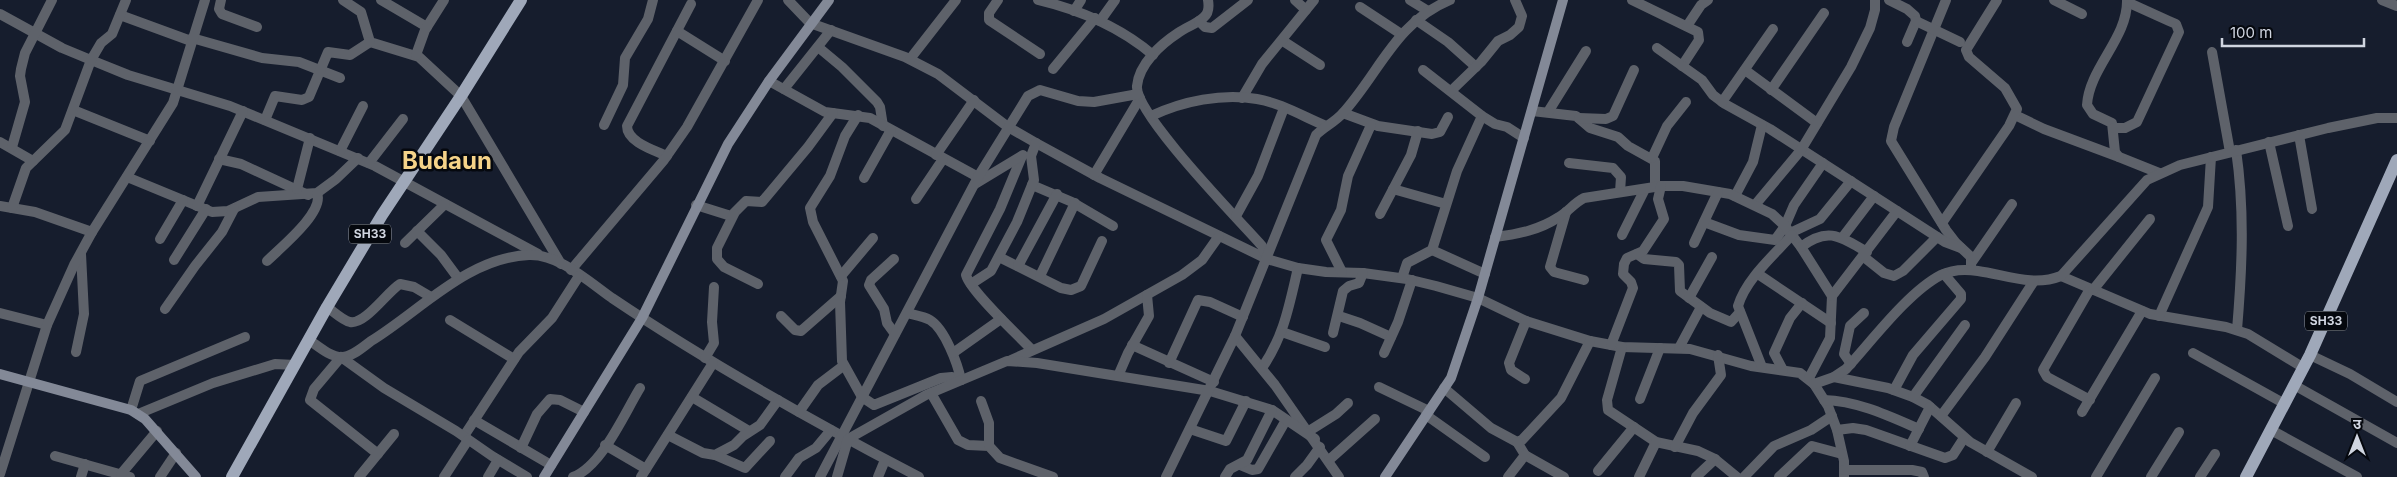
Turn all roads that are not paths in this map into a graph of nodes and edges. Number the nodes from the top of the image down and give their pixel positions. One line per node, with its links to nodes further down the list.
1 (52, 0): 57 (street)
2 (126, 0): 44 (street)
3 (205, 0): 59 (street)
4 (221, 0): 51 (street)
5 (343, 0): 61 (street)
6 (381, 0): 52 (street)
7 (444, 0): 52 (street)
8 (521, 0): 88 (main road, SH33)
9 (653, 0): 113 (street)
10 (758, 0): 73 (street)
11 (788, 0): 49 (street)
12 (829, 0): 49 (street)
13 (956, 0): 71 (street)
14 (998, 0): 68 (street)
15 (1038, 0): 39 (street)
16 (1081, 0): 39 (street)
17 (1115, 0): 45 (street)
18 (1208, 0): 47 (street)
19 (1248, 0): 47 (street)
20 (1295, 0): 38 (street)
21 (1314, 0): 38 (street)
22 (1410, 0): 40 (street)
23 (1450, 0): 40 (street)
24 (1515, 0): 76 (street)
25 (1563, 0): 98 (street)
26 (1632, 0): 50 (street)
27 (1708, 0): 50 (street)
28 (1875, 0): 111 (street)
29 (1889, 0): 48 (street)
30 (1946, 0): 56 (street)
31 (1997, 0): 103 (street)
32 (2054, 0): 43 (street)
33 (2382, 0): 36 (street)
34 (2127, 1): 118 (street); 118 (street)
35 (691, 4): 54 (street)
36 (2397, 6)
37 (1360, 8): 58 (street)
38 (1306, 10): 60 (street)
39 (1074, 11): 45 (street)
40 (1428, 11): 46 (street)
41 (1824, 13): 87 (street)
42 (0, 14): 57 (street)
43 (2082, 14)
44 (120, 15): 59 (street); 72 (street)
45 (1097, 19): 70 (street); 77 (street)
46 (1416, 20): 58 (street); 76 (street)
47 (1199, 21): 70 (street)
48 (1916, 21): 56 (street); 62 (street)
49 (810, 23): 55 (street); 83 (street)
50 (1687, 26): 75 (street)
51 (257, 27)
52 (427, 27): 69 (street)
53 (1773, 29): 81 (street)
54 (677, 30): 73 (street); 131 (street)
55 (831, 30): 64 (street); 71 (street)
56 (1934, 30): 63 (street); 181 (street)
57 (35, 34): 72 (street); 127 (street)
58 (1401, 34): 100 (street)
59 (192, 39): 78 (street); 84 (street)
60 (1282, 41): 74 (street); 90 (street)
61 (370, 42): 69 (street); 78 (street)
62 (1907, 42)
63 (1960, 42)
64 (818, 47): 85 (street); 117 (street)
65 (1657, 48): 75 (street)
66 (1586, 51): 99 (street)
67 (2212, 52): 130 (street)
68 (1040, 54)
69 (416, 55): 88 (street)
70 (1153, 55): 89 (street)
71 (910, 59): 91 (street)
72 (91, 60): 84 (street); 96 (street)
73 (725, 61): 131 (street)
74 (1320, 65)
75 (1682, 66): 93 (street)
76 (1476, 67): 86 (street)
77 (1053, 69)
78 (320, 70): 82 (street); 110 (street)
79 (1423, 70): 86 (street)
80 (1634, 70): 108 (street)
81 (1744, 70): 87 (street); 93 (street)
82 (340, 78)
83 (769, 81): 85 (street); 167 (street)
84 (178, 89): 97 (street); 123 (street)
85 (784, 89): 101 (street)
86 (1451, 90): 105 (street)
87 (1771, 90): 111 (street)
88 (461, 96): 150 (main road, SH33); 210 (street)
89 (1139, 96): 104 (street); 116 (street); 145 (street)
90 (1242, 98): 95 (street); 104 (street)
91 (974, 100): 116 (street); 134 (street)
92 (1686, 102): 137 (street)
93 (1722, 102): 114 (street)
94 (363, 106): 129 (street)
95 (1284, 108): 115 (street); 178 (street)
96 (74, 110): 123 (street); 140 (street)
97 (243, 111): 110 (street); 138 (street)
98 (1532, 111): 99 (street); 122 (street)
99 (1548, 112): 108 (street)
100 (1343, 113): 112 (street); 115 (street)
101 (833, 114): 102 (street); 176 (street)
102 (858, 115): 117 (street); 220 (street)
103 (2015, 115): 133 (street); 181 (street)
104 (1151, 116): 178 (street)
105 (1482, 116): 122 (street); 165 (street)
106 (1448, 117): 119 (street)
107 (403, 118): 141 (street)
108 (1579, 118): 137 (street)
109 (2397, 118): 120 (street)
110 (265, 120): 121 (street)
111 (1817, 123): 128 (street)
112 (1371, 124): 119 (street); 214 (street)
113 (604, 125)
114 (1762, 125): 128 (street); 159 (street)
115 (1326, 126): 207 (street)
116 (1008, 127): 126 (street); 148 (street)
117 (887, 128): 134 (street); 147 (street)
118 (2114, 128): 133 (street)
119 (1418, 131): 154 (street)
120 (2298, 136): 125 (street); 173 (street)
121 (310, 138): 129 (street); 153 (street)
122 (1524, 138): 189 (street)
123 (150, 140): 146 (street)
124 (0, 142): 127 (street)
125 (2269, 142): 130 (street); 183 (street)
126 (1034, 146): 132 (street); 145 (street); 151 (street)
127 (12, 147): 140 (street)
128 (1801, 150): 142 (street); 168 (street)
129 (340, 151): 136 (street)
130 (2233, 151): 135 (street); 257 (street)
131 (667, 156): 215 (street)
132 (1022, 156): 148 (street); 228 (street)
133 (2119, 156): 144 (street)
134 (940, 157): 148 (street); 161 (street)
135 (2211, 157): 144 (street); 248 (street)
136 (358, 158): 141 (street); 157 (street)
137 (1652, 158): 152 (street)
138 (219, 159): 153 (street); 171 (street)
139 (2397, 160): 277 (main road, SH33)
140 (33, 161): 170 (street)
141 (369, 163): 150 (street)
142 (1823, 163): 149 (street); 185 (street)
143 (1569, 164): 155 (street)
144 (2158, 173): 222 (street)
145 (1094, 175): 188 (street)
146 (126, 177): 162 (street); 186 (street)
147 (864, 178)
148 (976, 181): 245 (street)
149 (1851, 181): 160 (street); 185 (street)
150 (405, 182): 163 (street); 238 (main road, SH33)
151 (1032, 184): 158 (street); 205 (street)
152 (1654, 187): 155 (street); 156 (street); 187 (street); 201 (street)
153 (296, 189): 157 (street)
154 (1393, 189): 165 (street); 177 (street)
155 (1620, 192): 175 (street)
156 (1718, 192): 159 (street); 180 (street)
157 (313, 194): 172 (street); 209 (street)
158 (1057, 194): 164 (street); 211 (street)
159 (1735, 196): 168 (street)
160 (1874, 196): 174 (street); 192 (street)
161 (916, 199)
162 (183, 200): 171 (street); 193 (street)
163 (446, 204): 184 (street); 204 (street)
164 (1075, 204): 182 (street); 221 (street)
165 (1446, 204): 199 (street)
166 (2012, 204): 212 (street)
167 (696, 205): 176 (street); 250 (street)
168 (1755, 205): 185 (street)
169 (0, 206): 170 (street)
170 (12, 208): 186 (street)
171 (201, 208): 172 (street); 208 (street)
172 (234, 208): 240 (street)
173 (2312, 209)
174 (1897, 211): 190 (street); 202 (street)
175 (1566, 212): 189 (street); 225 (street)
176 (734, 214): 227 (street)
177 (1380, 214)
178 (1236, 216): 207 (street)
179 (2150, 219): 230 (street)
180 (1704, 222): 185 (street); 196 (street)
181 (1942, 223): 198 (street)
182 (1113, 226)
183 (2288, 226)
184 (417, 231): 195 (street); 223 (street)
185 (1789, 231): 197 (street); 218 (street)
186 (92, 232): 200 (street)
187 (1622, 235)
188 (1219, 236): 207 (street); 231 (street)
189 (1495, 237): 217 (street)
190 (1937, 237): 198 (street); 202 (street)
191 (873, 238): 220 (street)
192 (1842, 238): 197 (street); 202 (street)
193 (160, 239)
194 (1102, 242): 221 (street)
195 (405, 243)
196 (1694, 243)
197 (1801, 247): 233 (street)
198 (1961, 248): 212 (street)
199 (1432, 250): 217 (street); 224 (street)
200 (80, 253): 255 (street); 272 (street)
201 (1637, 254): 236 (street); 267 (street)
202 (1865, 255): 233 (street)
203 (1712, 256): 236 (street)
204 (544, 257): 210 (street); 223 (street)
205 (999, 257): 211 (street); 228 (street)
206 (894, 259): 260 (street)
207 (1267, 259): 213 (street); 249 (street)
208 (174, 260)
209 (267, 261)
210 (561, 264): 215 (street)
211 (1018, 266): 221 (street)
212 (1972, 266): 219 (street); 226 (street)
213 (1298, 268): 214 (street); 258 (street)
214 (1342, 272): 216 (street)
215 (575, 273): 250 (street); 279 (street)
216 (1363, 273): 224 (street); 247 (street)
217 (1485, 274): 235 (street)
218 (1758, 274): 237 (street); 242 (street)
219 (1944, 274): 283 (street); 303 (street)
220 (840, 276): 232 (street)
221 (1040, 276)
222 (2061, 276): 226 (street); 230 (street)
223 (458, 278): 234 (street)
224 (1407, 279): 235 (street); 263 (street)
225 (1584, 280)
226 (2034, 281): 326 (street)
227 (758, 284)
228 (970, 284): 251 (street)
229 (714, 287): 280 (street)
230 (2091, 290): 241 (street); 311 (street)
231 (1147, 295): 266 (street); 271 (street)
232 (841, 296): 246 (street); 285 (street)
233 (1832, 296): 254 (street)
234 (431, 297): 238 (street); 278 (street)
235 (1478, 298): 253 (street); 302 (street)
236 (1689, 298): 239 (street)
237 (1802, 303): 254 (street); 289 (street)
238 (327, 306): 264 (main road, SH33)
239 (1701, 307): 242 (street); 270 (street)
240 (165, 309)
241 (2142, 311): 248 (street); 311 (street)
242 (1740, 312): 286 (street)
243 (1864, 312): 283 (street)
244 (0, 313): 255 (street)
245 (907, 313): 260 (street); 273 (street)
246 (781, 316)
247 (1339, 316): 259 (street); 263 (street)
248 (2159, 316): 257 (street)
249 (1243, 317): 261 (street); 282 (street)
250 (642, 318): 280 (street); 321 (street)
251 (1001, 319): 271 (street); 273 (street)
252 (450, 320): 279 (street)
253 (1526, 321): 265 (street); 294 (street)
254 (1831, 323): 296 (street)
255 (47, 324): 297 (street)
256 (1965, 325): 307 (street)
257 (2237, 330): 288 (street)
258 (1282, 332): 268 (street); 287 (street)
259 (1333, 333)
260 (896, 334): 306 (street)
261 (1236, 336): 287 (street); 298 (street)
262 (245, 337): 320 (street)
263 (1392, 337): 274 (street)
264 (309, 340): 278 (street); 284 (main road, SH33)
265 (1590, 341): 267 (street); 346 (street)
266 (1132, 345): 282 (street); 291 (street)
267 (1617, 346): 269 (street); 330 (street)
268 (1325, 347)
269 (1660, 348): 270 (street); 308 (street)
270 (1679, 348): 276 (street)
271 (1032, 350): 281 (street)
272 (76, 352)
273 (953, 353): 295 (street)
274 (1384, 353)
275 (2193, 353): 317 (street)
276 (1718, 355): 286 (street); 352 (street)
277 (2310, 355): 288 (main road, SH33); 315 (street)
278 (341, 357): 341 (street); 357 (street)
279 (514, 359): 328 (street)
280 (709, 360): 305 (street); 309 (street)
281 (1008, 361): 291 (street); 295 (street)
282 (1170, 363): 298 (street)
283 (1851, 364): 292 (street)
284 (295, 365): 320 (street); 383 (main road, SH33)
285 (844, 366): 306 (street); 322 (street)
286 (1762, 367): 289 (street)
287 (1262, 368): 344 (street)
288 (2304, 368): 299 (main road, SH33)
289 (1783, 370): 296 (street)
290 (0, 374): 297 (street)
291 (1118, 376): 298 (street)
292 (1834, 377): 296 (street); 303 (street)
293 (2155, 378): 410 (street)
294 (1525, 379)
295 (961, 380): 304 (street); 306 (street)
296 (1812, 381): 310 (street)
297 (30, 383): 320 (street); 356 (street)
298 (1212, 386): 313 (street); 331 (street)
299 (2294, 386): 317 (main road, SH33); 348 (street)
300 (1379, 387): 324 (street)
301 (640, 388): 349 (street)
302 (1444, 388): 324 (street); 346 (street)
303 (1894, 390): 307 (street)
304 (931, 393): 342 (street); 350 (street)
305 (692, 397): 337 (street); 340 (street)
306 (862, 397): 342 (street)
307 (1913, 397): 318 (street)
308 (1640, 399)
309 (778, 400): 322 (street); 337 (street)
310 (1824, 400): 325 (street); 335 (street)
311 (2090, 400): 323 (street)
312 (980, 401): 350 (street)
313 (1246, 402): 319 (street); 331 (street)
314 (2016, 402): 354 (street)
315 (2397, 402)
316 (1348, 403): 344 (street)
317 (2285, 404): 336 (main road, SH33)
318 (1930, 407): 326 (street); 335 (street)
319 (1272, 410): 329 (street); 370 (street)
320 (135, 412): 332 (street)
321 (584, 412): 353 (street); 369 (street)
322 (799, 412): 333 (street)
323 (2082, 412)
324 (1427, 413): 363 (street); 400 (street)
325 (1832, 416): 334 (street); 405 (street)
326 (1941, 416): 343 (street)
327 (1375, 419): 367 (street)
328 (474, 420): 341 (street); 353 (street)
329 (1286, 420): 344 (street); 372 (street)
330 (1634, 427): 347 (street); 373 (street)
331 (1190, 429): 396 (street)
332 (156, 430): 355 (street); 377 (street)
333 (831, 430): 342 (street); 390 (street)
334 (1838, 430): 351 (street); 358 (street)
335 (1919, 430): 351 (street)
336 (2271, 430): 413 (main road, SH33); 414 (street)
337 (749, 431): 360 (street)
338 (2179, 432): 411 (street)
339 (394, 434): 357 (street)
340 (668, 435): 360 (street); 374 (street)
341 (466, 438): 365 (street); 385 (street)
342 (845, 438): 366 (street); 391 (street); 392 (street)
343 (1964, 438): 351 (street); 354 (street)
344 (1315, 439): 367 (street); 399 (street)
345 (770, 442): 360 (street)
346 (1516, 442): 361 (street)
347 (1656, 442): 352 (street); 402 (street)
348 (2397, 443)
349 (605, 445): 374 (street); 389 (street)
350 (989, 446): 395 (street)
351 (1910, 446)
352 (1675, 447): 364 (street)
353 (521, 448): 369 (street)
354 (1987, 452): 371 (street)
355 (176, 453): 381 (street); 382 (street)
356 (3, 454): 376 (street)
357 (378, 454): 384 (street)
358 (1842, 454): 375 (street); 406 (street)
359 (2215, 454): 412 (street)
360 (715, 455)
361 (1525, 455): 379 (street); 401 (street)
362 (55, 456): 368 (street)
363 (1485, 458)
364 (1716, 459): 403 (street); 404 (street)
365 (498, 460): 386 (street); 387 (street)
366 (886, 460): 393 (street); 394 (street)
367 (1328, 460): 378 (street)
368 (85, 464): 377 (street); 380 (street)
369 (552, 465): 388 (street)
370 (1240, 465): 372 (street); 397 (street)
371 (2015, 467): 408 (street); 409 (street)
372 (1255, 470): 398 (street)
373 (1598, 471)
374 (644, 473)
375 (1844, 473): 407 (street)
376 (0, 474)
377 (126, 476)
378 (1336, 476)
379 (1556, 476)
380 (81, 477)
381 (160, 477)
382 (196, 477)
383 (232, 477)
384 (360, 477)
385 (444, 477)
386 (488, 477)
387 (527, 477)
388 (544, 477)
389 (572, 477)
390 (785, 477)
391 (820, 477)
392 (837, 477)
393 (878, 477)
394 (919, 477)
395 (1053, 477)
396 (1166, 477)
397 (1225, 477)
398 (1266, 477)
399 (1295, 477)
400 (1385, 477)
401 (1508, 477)
402 (1639, 477)
403 (1696, 477)
404 (1737, 477)
405 (1744, 477)
406 (1779, 477)
407 (1924, 477)
408 (2009, 477)
409 (2032, 477)
410 (2096, 477)
411 (2151, 477)
412 (2200, 477)
413 (2246, 477)
414 (2356, 477)

